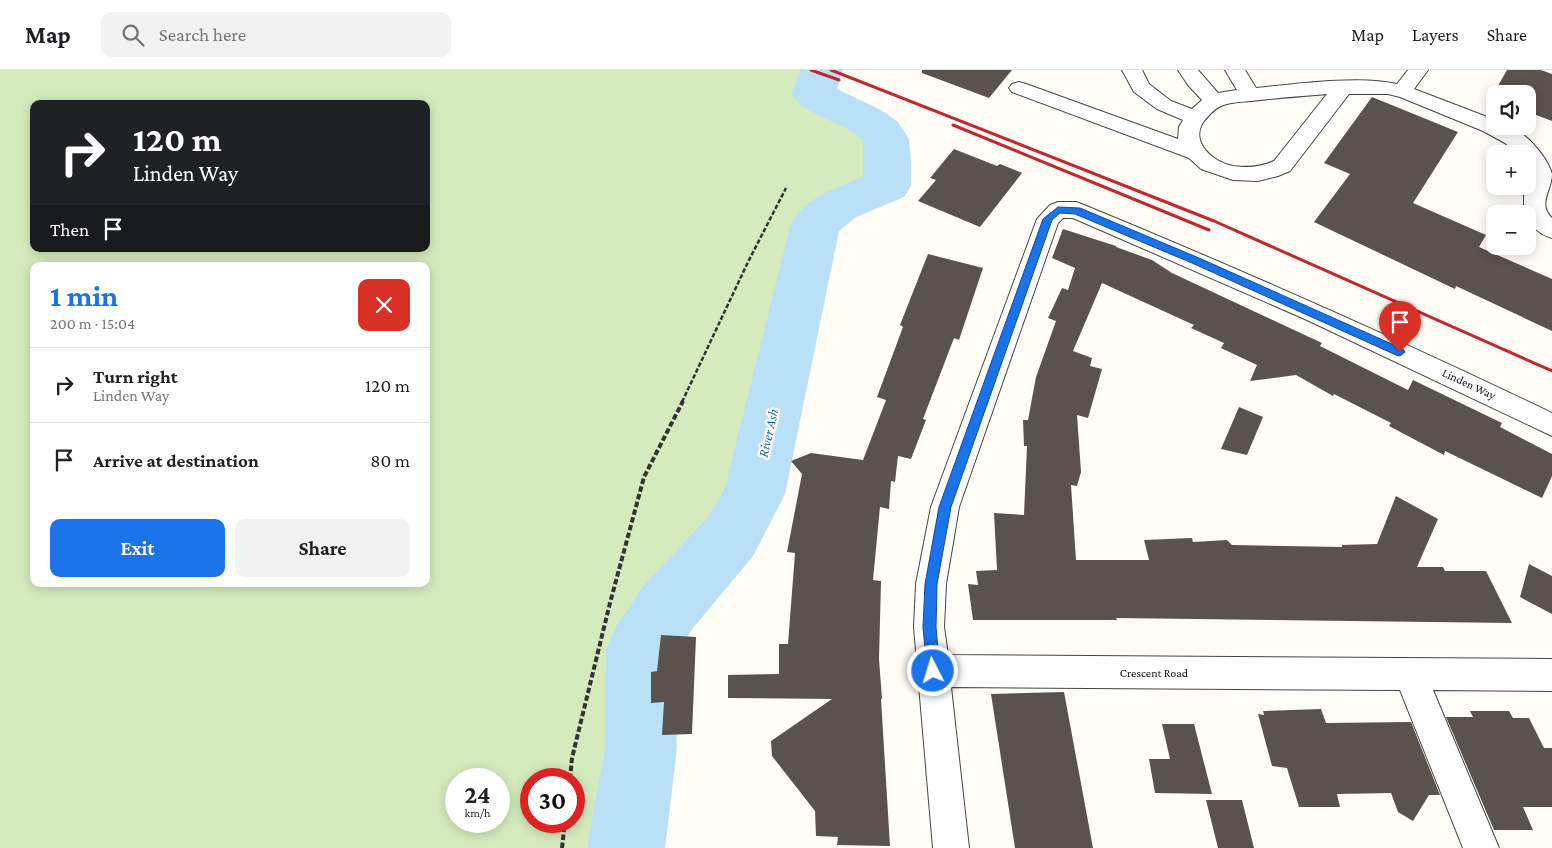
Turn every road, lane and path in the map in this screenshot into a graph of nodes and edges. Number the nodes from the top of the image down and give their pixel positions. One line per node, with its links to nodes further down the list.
1 (1132, 70): 12 (street)
2 (1188, 70): 11 (street)
3 (1235, 70): 10 (street)
4 (1281, 70): 8 (street)
5 (1418, 70): 9 (street)
6 (1346, 82): 8 (street); 9 (street); 13 (street)
7 (1019, 88): 13 (street)
8 (1296, 91): 10 (street)
9 (1402, 92): 15 (street)
10 (1250, 95): 11 (street)
11 (1214, 101): 12 (street)
12 (1196, 118): 13 (street)
13 (1195, 153)
14 (786, 188): 20 (path)
15 (1552, 230)
16 (1552, 425): 17 (street, Linden Way)
17 (933, 671): 18 (street, Crescent Road); 23 (street)
18 (1410, 674): 19 (street, Crescent Road); 24 (street)
19 (1552, 675)
20 (571, 768)
21 (564, 833): 22 (path)
22 (562, 848)
23 (951, 848)
24 (1482, 848)

